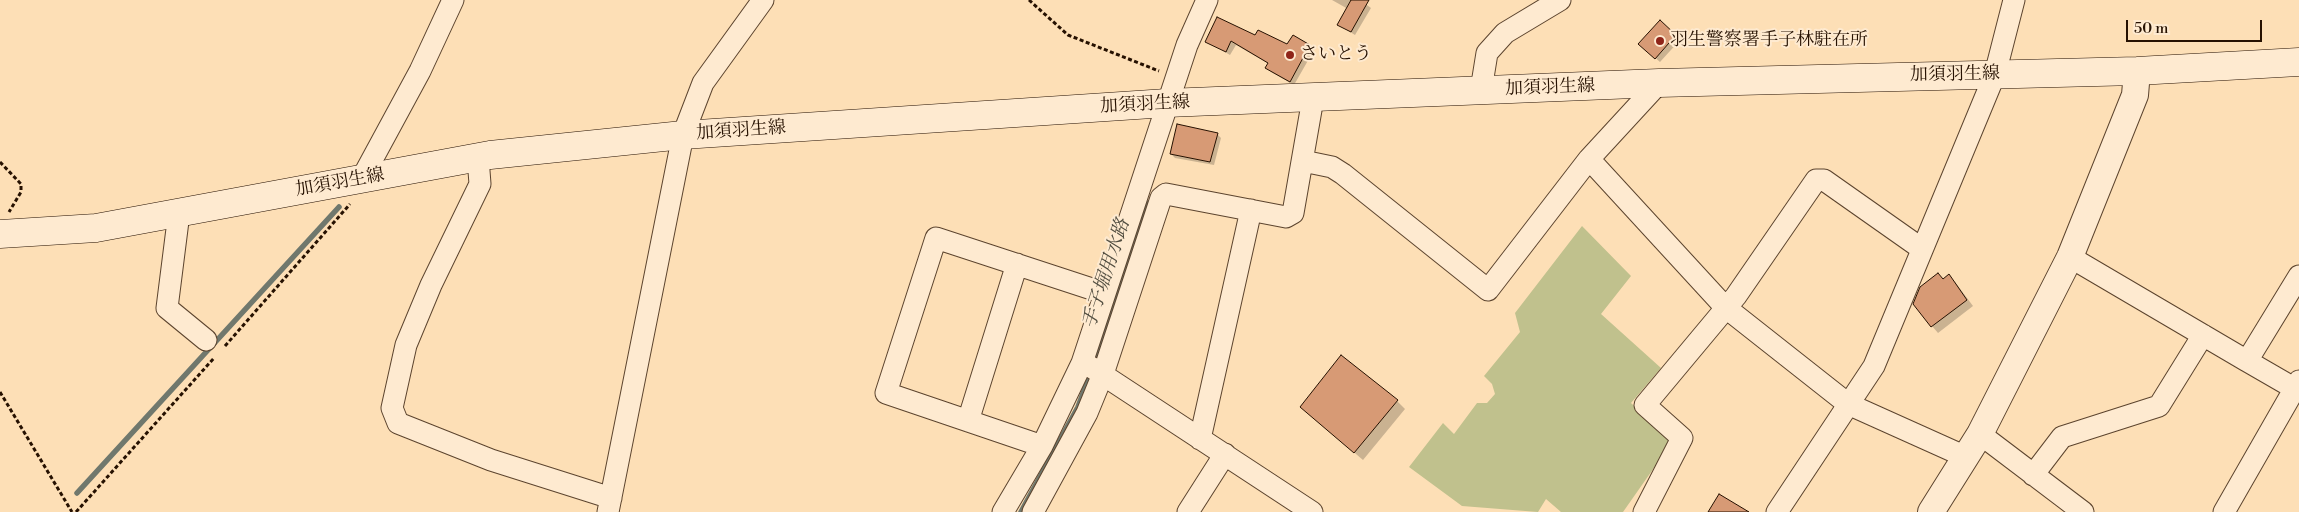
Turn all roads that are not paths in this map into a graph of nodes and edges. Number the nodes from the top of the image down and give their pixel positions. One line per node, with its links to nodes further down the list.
1 (453, 0): 17 (street)
2 (763, 0): 13 (street)
3 (1208, 0): 12 (street)
4 (1560, 0): 10 (street)
5 (2014, 0): 8 (street)
6 (2299, 62): 7 (main road, 加須羽生線)
7 (2137, 71): 8 (main road, 加須羽生線); 22 (street)
8 (1995, 74): 9 (main road, 加須羽生線); 21 (street)
9 (1659, 83): 10 (main road, 加須羽生線); 15 (street)
10 (1481, 90): 11 (main road, 加須羽生線)
11 (1309, 97): 12 (main road, 加須羽生線); 16 (street)
12 (1167, 103): 13 (main road, 加須羽生線); 25 (street)
13 (683, 135): 14 (main road, 加須羽生線); 41 (street)
14 (478, 158): 17 (main road, 加須羽生線); 41 (street)
15 (1589, 159): 16 (street); 26 (street)
16 (1303, 161): 18 (street)
17 (361, 180): 19 (main road, 加須羽生線)
18 (1251, 210): 31 (street); 36 (street)
19 (179, 213): 20 (main road, 加須羽生線); 28 (street)
20 (5, 235)
21 (1922, 249): 26 (street); 33 (street)
22 (2070, 257): 27 (street); 35 (street)
23 (1017, 264): 25 (street); 34 (street); 34 (street)
24 (2299, 276): 29 (street)
25 (1104, 293): 30 (street)
26 (1725, 307): 33 (street); 47 (street)
27 (2203, 335): 29 (street); 40 (street)
28 (206, 340)
29 (2247, 361): 32 (street)
30 (1082, 363): 31 (street); 37 (street)
31 (1103, 374): 36 (street); 44 (street)
32 (2298, 387): 50 (street)
33 (1848, 404): 39 (street); 48 (street)
34 (968, 421): 37 (street)
35 (1980, 434): 39 (street); 40 (street)
36 (1200, 439): 38 (street)
37 (1042, 446): 43 (street)
38 (1225, 454): 45 (street); 46 (street)
39 (1966, 457): 49 (street)
40 (2033, 475): 42 (street)
41 (610, 505)
42 (2077, 510)
43 (1002, 512)
44 (1033, 512)
45 (1188, 512)
46 (1312, 512)
47 (1644, 512)
48 (1777, 512)
49 (1931, 512)
50 (2224, 512)

